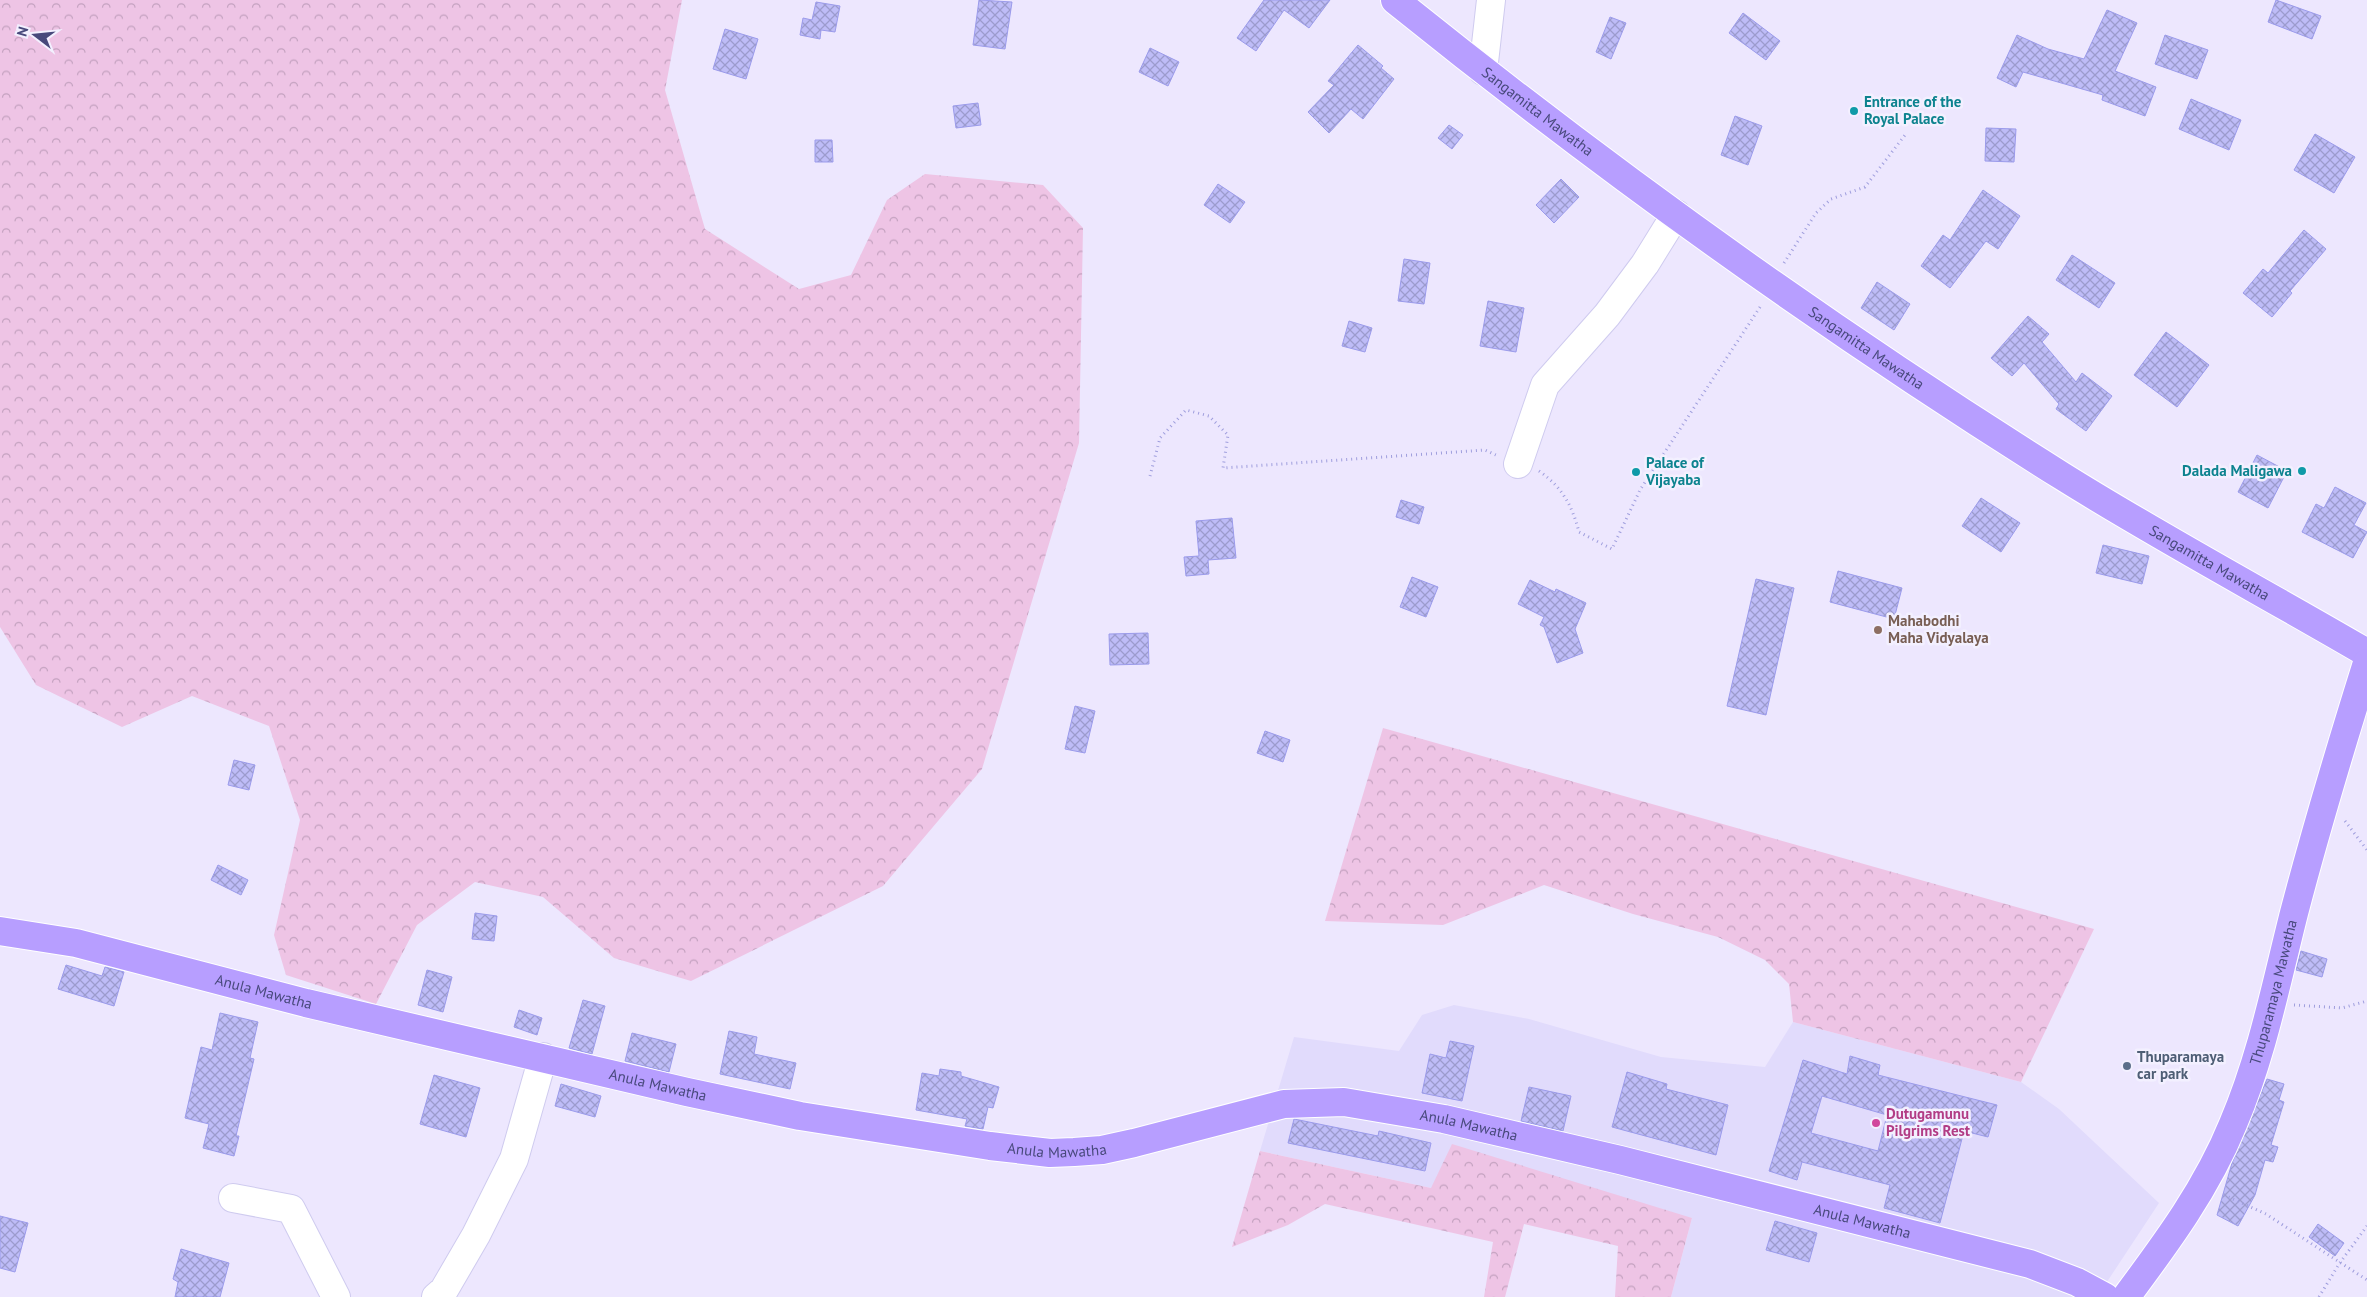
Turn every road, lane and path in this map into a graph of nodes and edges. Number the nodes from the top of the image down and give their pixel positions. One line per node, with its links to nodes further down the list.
1 (1395, 0): 3 (main road, Sangamitta Mawatha)
2 (1491, 0): 3 (street)
3 (1483, 71): 5 (main road, Sangamitta Mawatha)
4 (1905, 136): 6 (path)
5 (1676, 214): 6 (main road, Sangamitta Mawatha); 7 (street)
6 (1775, 284): 7 (path); 9 (main road, Sangamitta Mawatha)
7 (1518, 464): 8 (path)
8 (1150, 476)
9 (2367, 654)
10 (2367, 663): 11 (main road, Thuparamaya Mawatha)
11 (2326, 798): 12 (path); 15 (main road, Thuparamaya Mawatha)
12 (2367, 850)
13 (0, 931): 16 (main road, Anula Mawatha)
14 (2367, 1001): 15 (path)
15 (2273, 1002): 17 (main road, Thuparamaya Mawatha)
16 (543, 1057): 23 (street); 24 (main road, Anula Mawatha)
17 (2203, 1186): 20 (path); 25 (main road, Thuparamaya Mawatha)
18 (233, 1198): 22 (street)
19 (2367, 1226): 20 (path)
20 (2339, 1264): 21 (path); 26 (path)
21 (2367, 1280)
22 (336, 1297)
23 (436, 1297)
24 (2106, 1297)
25 (2126, 1297)
26 (2319, 1297)

